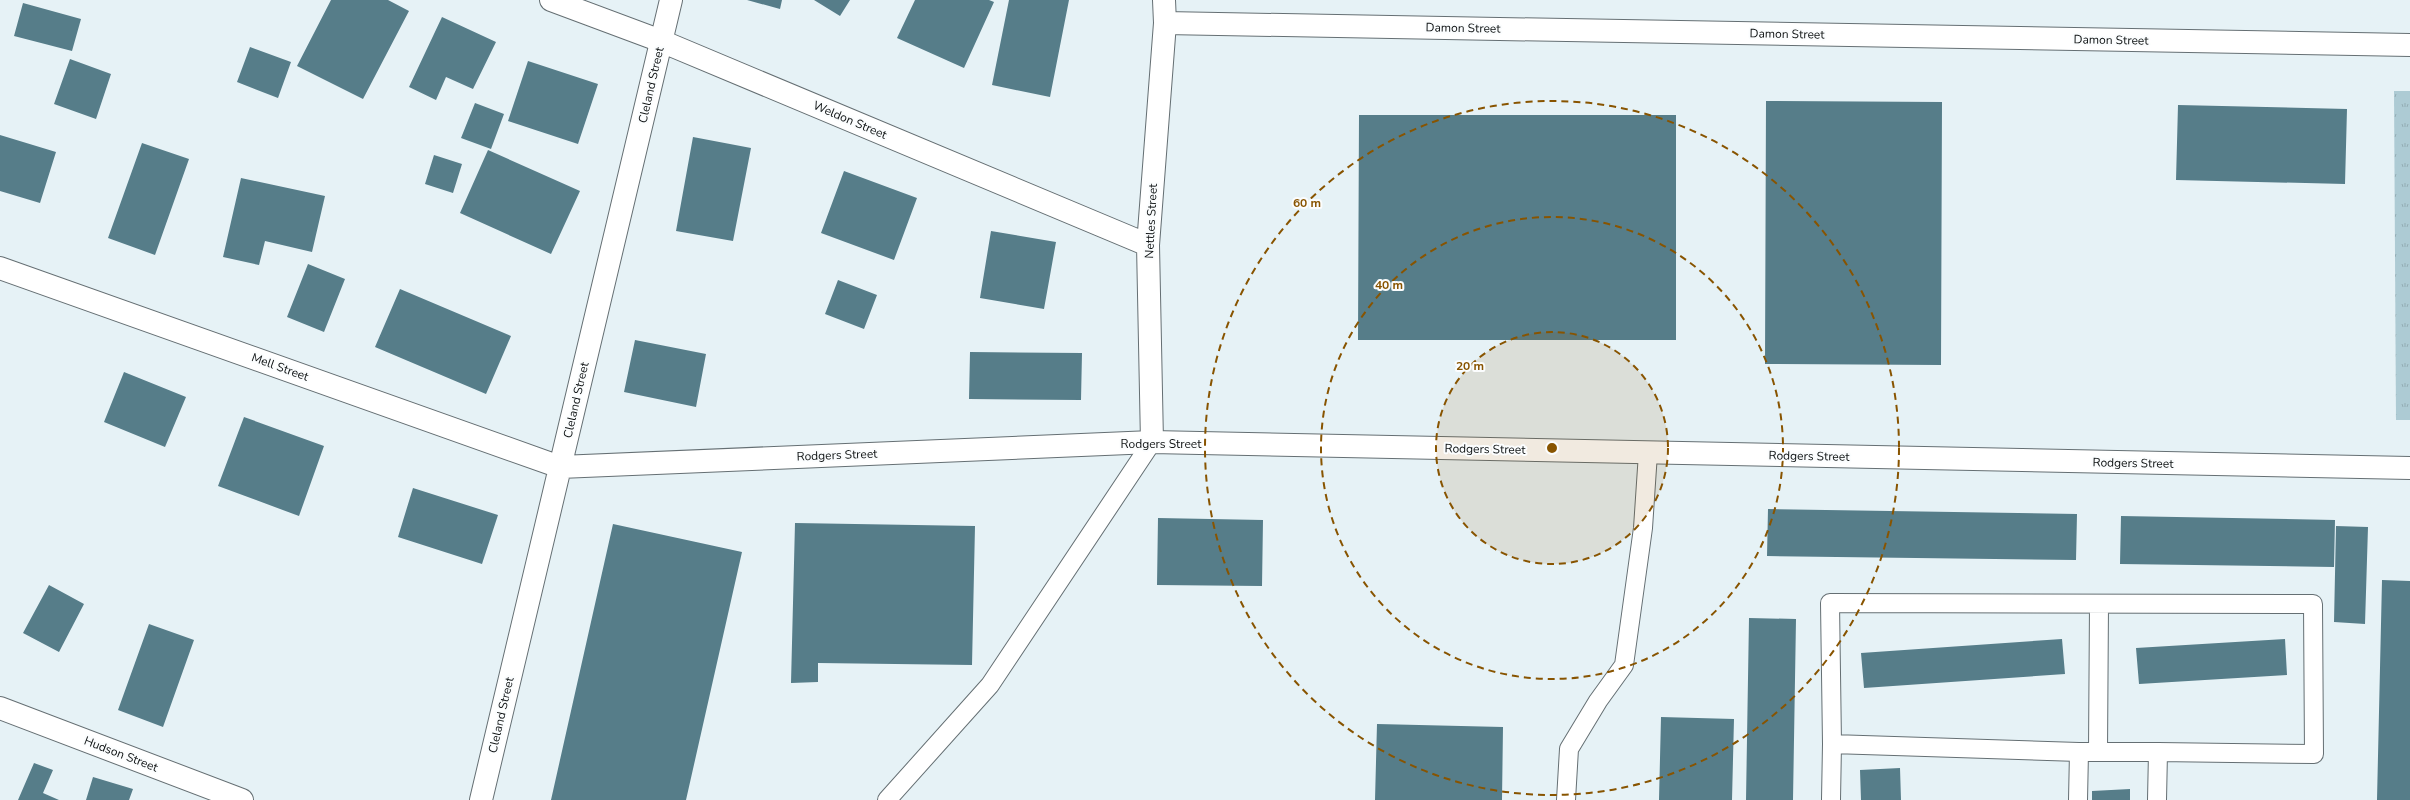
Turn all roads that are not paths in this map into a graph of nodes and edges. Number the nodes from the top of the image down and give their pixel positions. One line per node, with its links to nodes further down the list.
1 (550, 0): 5 (street, Weldon Street)
2 (671, 0): 5 (street, Cleland Street)
3 (1164, 0): 4 (street, Nettles Street)
4 (1165, 23): 6 (street, Damon Street); 7 (street, Nettles Street)
5 (661, 41): 7 (street, Weldon Street); 11 (street, Cleland Street)
6 (2410, 45)
7 (1148, 245): 9 (street, Nettles Street)
8 (0, 268): 11 (street, Mell Street)
9 (1152, 442): 10 (street, Rodgers Street); 11 (street, Rodgers Street); 21 (lane)
10 (1648, 453): 12 (street, Rodgers Street); 22 (lane)
11 (560, 467): 20 (street, Cleland Street)
12 (2410, 468)
13 (2099, 604): 15 (lane); 16 (lane); 18 (lane)
14 (0, 708): 19 (street, Hudson Street)
15 (1832, 744): 17 (lane); 23 (lane)
16 (2098, 751): 17 (lane); 18 (lane)
17 (2080, 752): 24 (lane)
18 (2158, 752): 25 (lane)
19 (242, 800)
20 (481, 800)
21 (888, 800)
22 (1566, 800)
23 (1831, 800)
24 (2078, 800)
25 (2157, 800)

